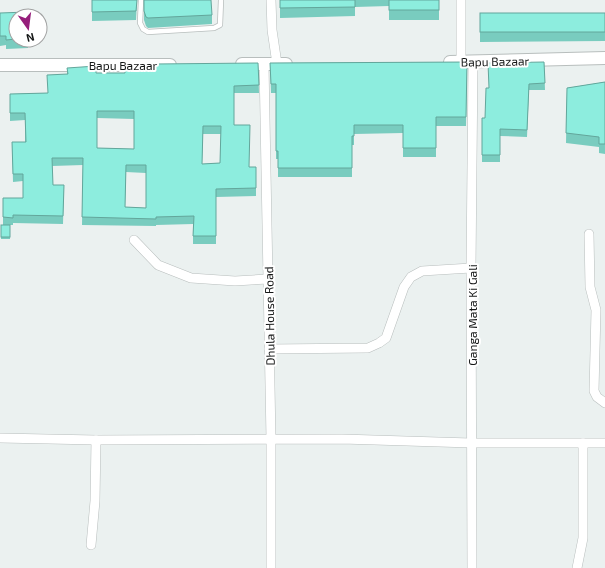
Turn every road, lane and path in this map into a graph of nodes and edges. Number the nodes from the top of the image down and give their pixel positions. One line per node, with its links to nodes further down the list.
1 (141, 0): 2 (lane)
2 (221, 0)
3 (271, 0): 10 (street, Dhula House Road)
4 (461, 0): 7 (street)
5 (605, 58): 8 (street, Bapu Bazaar)
6 (438, 62): 7 (street, Bapu Bazaar)
7 (461, 62): 8 (street, Bapu Bazaar)
8 (474, 62): 16 (street, Ganga Mata Ki Gali)
9 (233, 64): 10 (street)
10 (271, 64): 11 (street); 17 (street, Dhula House Road)
11 (300, 64)
12 (0, 65): 13 (street, Bapu Bazaar)
13 (179, 65)
14 (589, 234): 19 (street)
15 (134, 240): 17 (street)
16 (471, 268): 18 (street); 23 (street, Ganga Mata Ki Gali)
17 (268, 279): 18 (street, Dhula House Road)
18 (269, 349): 21 (street, Dhula House Road)
19 (605, 403)
20 (0, 438): 22 (street)
21 (271, 439): 22 (street); 23 (street); 27 (street, Dhula House Road)
22 (96, 440): 26 (street)
23 (471, 443): 24 (street); 28 (street, Ganga Mata Ki Gali)
24 (583, 443): 25 (street); 29 (street)
25 (605, 443)
26 (91, 545)
27 (271, 568)
28 (472, 568)
29 (577, 568)

